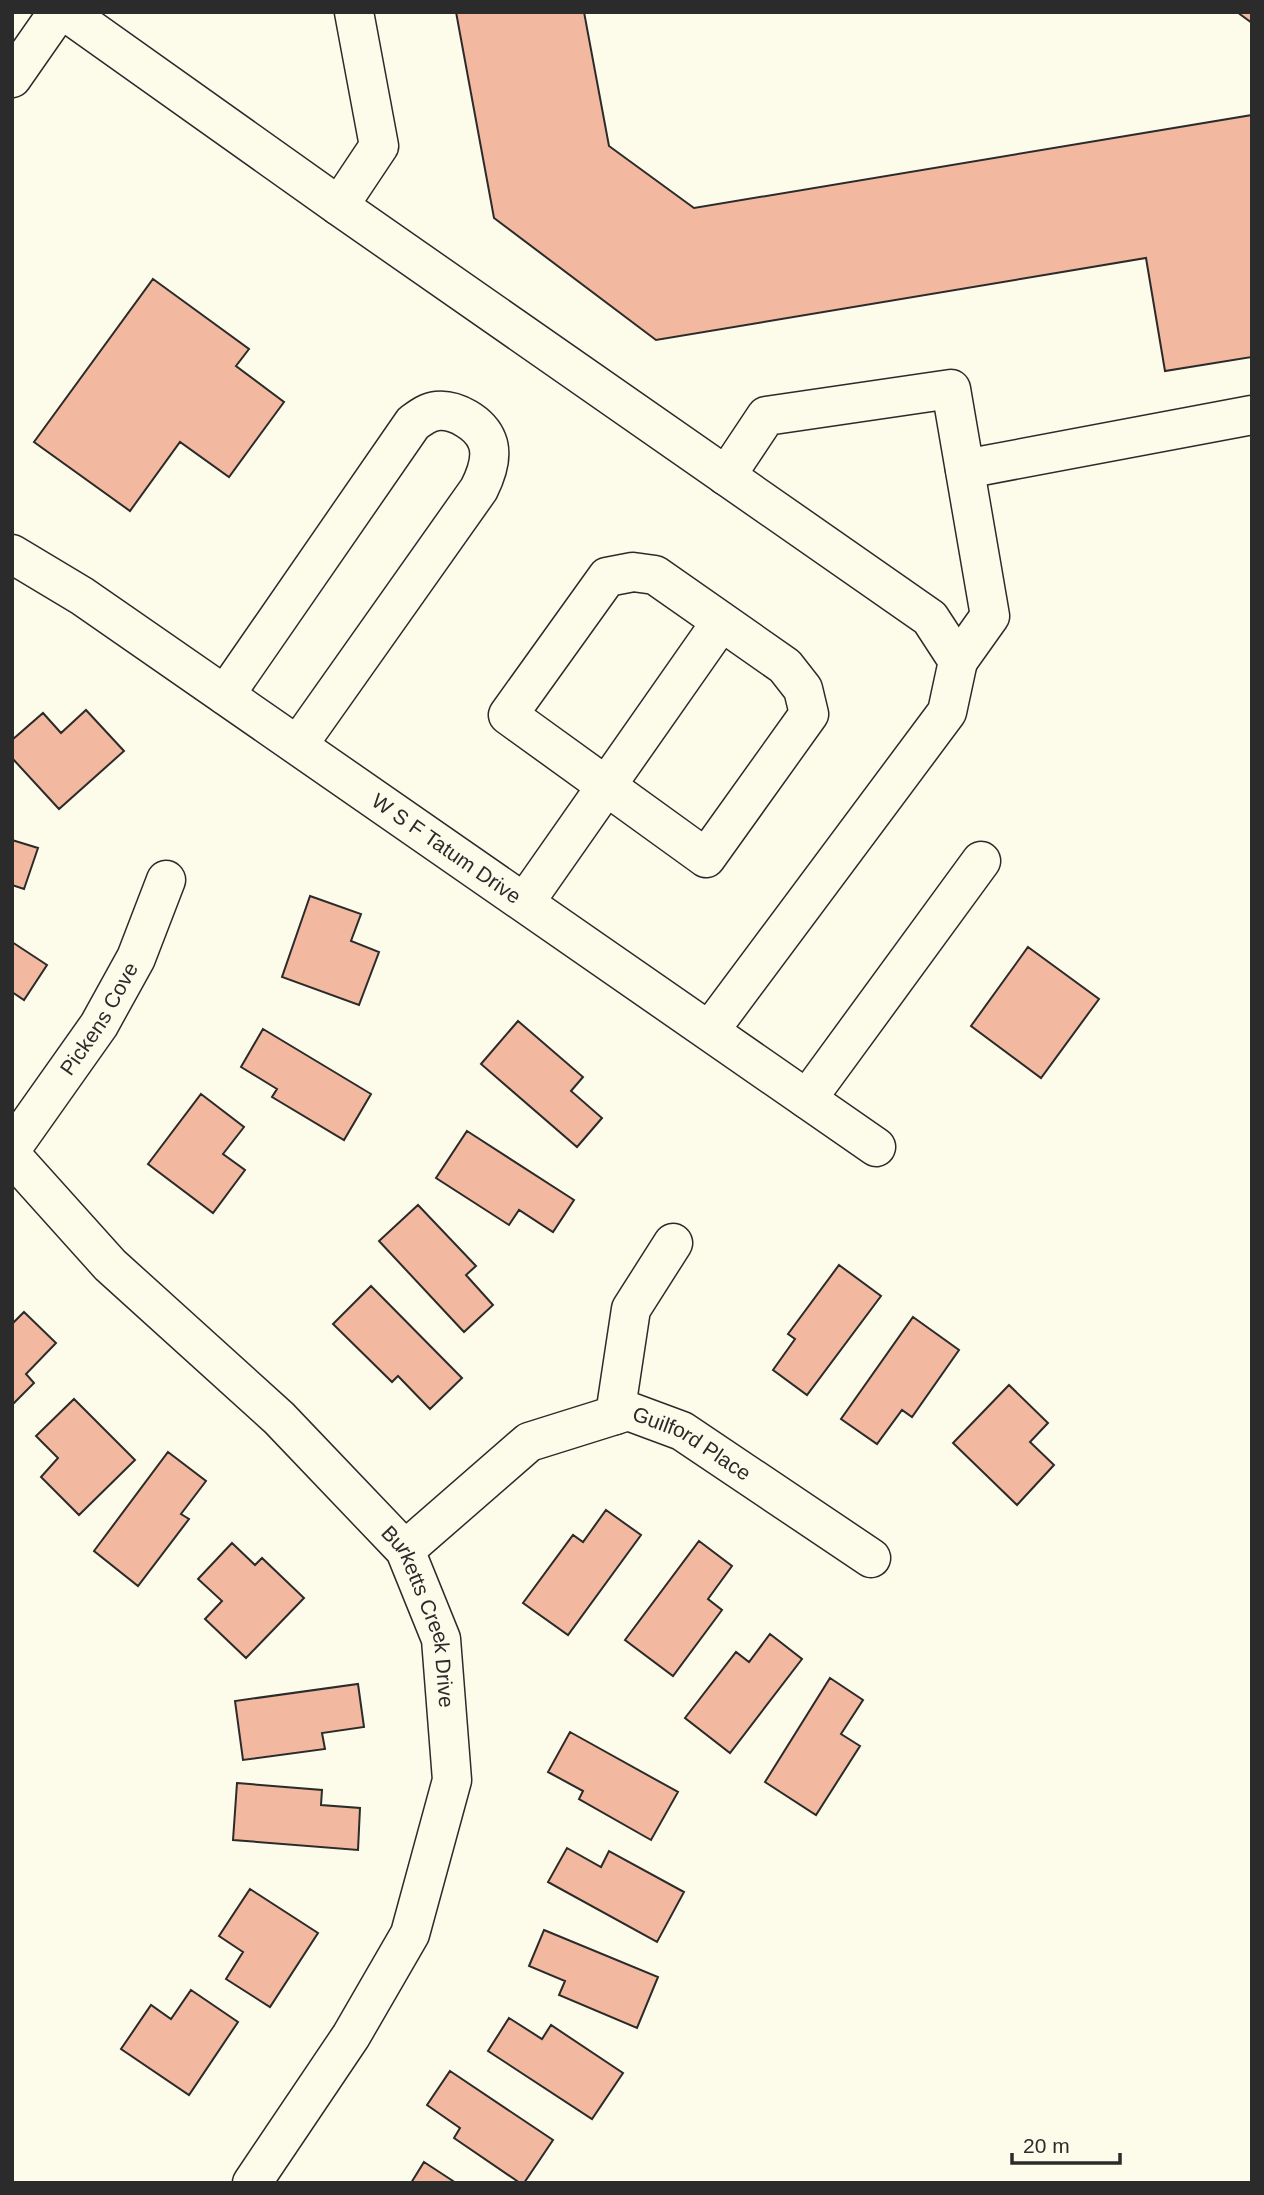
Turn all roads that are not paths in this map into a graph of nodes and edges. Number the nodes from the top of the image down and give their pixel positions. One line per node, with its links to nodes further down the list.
1 (58, 12): 4 (street)
2 (66, 12): 5 (street)
3 (354, 12): 5 (street)
4 (12, 78)
5 (339, 206): 8 (street)
6 (1252, 415): 7 (street)
7 (965, 469): 8 (street); 11 (street)
8 (726, 476): 11 (street)
9 (12, 554): 12 (street, W S F Tatum Drive)
10 (721, 622): 14 (street); 14 (street); 14 (street)
11 (958, 661): 18 (street)
12 (225, 695): 13 (street, W S F Tatum Drive); 13 (street)
13 (298, 745): 17 (street, W S F Tatum Drive)
14 (606, 786): 17 (street)
15 (981, 861): 19 (street)
16 (166, 880): 21 (street, Pickens Cove)
17 (525, 902): 18 (street, W S F Tatum Drive)
18 (710, 1030): 19 (street, W S F Tatum Drive)
19 (807, 1098): 20 (street, W S F Tatum Drive)
20 (876, 1147)
21 (12, 1148)
22 (12, 1156): 25 (street, Burketts Creek Drive)
23 (673, 1243): 24 (street)
24 (615, 1415): 25 (street, Guilford Place); 26 (street, Guilford Place)
25 (405, 1550): 27 (street, Burketts Creek Drive)
26 (871, 1558)
27 (252, 2183)

